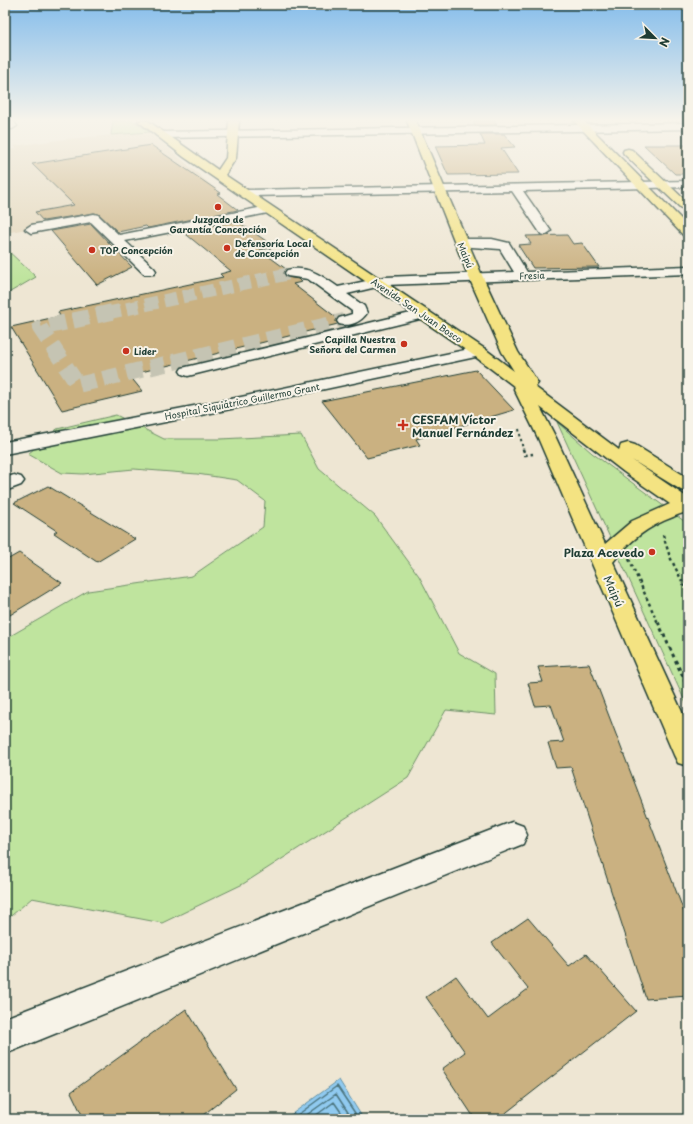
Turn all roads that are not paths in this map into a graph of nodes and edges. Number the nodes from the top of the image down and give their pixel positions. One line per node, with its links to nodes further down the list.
1 (215, 173): 6 (main road, Avenida San Juan Bosco)
2 (221, 173): 6 (main road)
3 (432, 173): 11 (main road, Maipú)
4 (629, 173): 8 (main road)
5 (651, 173): 9 (main road)
6 (219, 176): 12 (main road, Avenida San Juan Bosco)
7 (688, 184): 9 (street)
8 (641, 185): 9 (street); 10 (street); 17 (main road)
9 (663, 185): 13 (main road)
10 (516, 188): 11 (street); 16 (street)
11 (438, 189): 12 (street); 19 (main road, Maipú)
12 (244, 193): 14 (main road, Avenida San Juan Bosco)
13 (688, 209)
14 (269, 210): 18 (street); 25 (main road, Avenida San Juan Bosco)
15 (31, 229): 18 (street)
16 (545, 231)
17 (688, 233)
18 (116, 239): 21 (street)
19 (462, 244): 23 (street); 24 (main road, Maipú)
20 (688, 270): 23 (street, Fresia)
21 (149, 271)
22 (292, 273): 26 (street)
23 (522, 275): 24 (street, Fresia)
24 (476, 277): 25 (street, Fresia); 29 (main road, Maipú)
25 (376, 282): 26 (street, Fresia); 27 (main road, Avenida San Juan Bosco)
26 (335, 292): 28 (street)
27 (423, 314): 30 (main road, Avenida San Juan Bosco); 31 (street)
28 (344, 321)
29 (505, 340): 30 (main road); 32 (main road, Maipú)
30 (479, 352): 32 (main road, Avenida San Juan Bosco); 33 (street, Hospital Siquiátrico Guillermo Grant)
31 (188, 371)
32 (525, 383): 34 (main road, Avenida San Juan Bosco); 35 (main road, Maipú)
33 (5, 448)
34 (688, 501): 35 (main road)
35 (601, 562): 36 (main road, Maipú)
36 (688, 755)
37 (512, 835): 38 (street)
38 (5, 1036)

